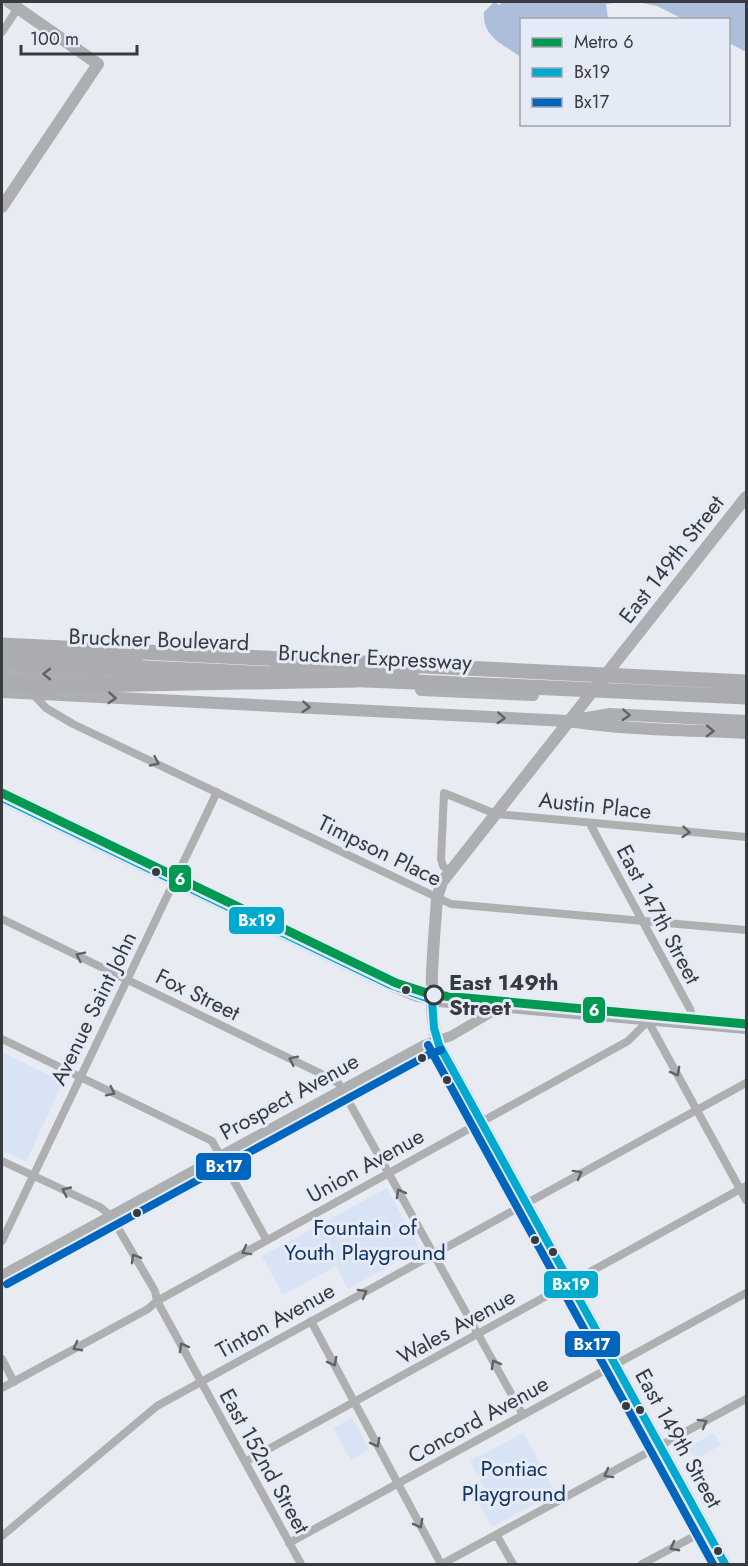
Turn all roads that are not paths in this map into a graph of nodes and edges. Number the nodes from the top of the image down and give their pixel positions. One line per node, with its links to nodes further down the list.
1 (14, 5): 2 (street); 3 (main road)
2 (2, 32)
3 (2, 207)
4 (747, 497): 12 (main road, East 149th Street)
5 (2, 645): 10 (highway, Bruckner Expressway, bridge)
6 (2, 653): 12 (main road, Bruckner Boulevard)
7 (2, 661): 9 (highway, Bruckner Expressway, bridge)
8 (2, 672): 16 (main road, Bruckner Boulevard, one-way to 8)
9 (356, 680): 13 (highway, bridge); 17 (highway, Bruckner Expressway, bridge)
10 (747, 682)
11 (2, 684): 13 (highway)
12 (598, 685): 14 (main road, Bruckner Boulevard); 16 (main road, East 149th Street)
13 (34, 689): 15 (main road); 19 (main road, one-way to 19); 22 (street, Timpson Place, one-way to 22)
14 (747, 691)
15 (2, 692)
16 (588, 697): 18 (main road, Bruckner Boulevard); 19 (main road, East 149th Street)
17 (747, 698)
18 (747, 704)
19 (568, 721): 20 (main road, one-way to 20); 21 (main road, one-way to 21); 24 (main road, East 149th Street)
20 (747, 721)
21 (747, 733)
22 (217, 792): 28 (street, Avenue Saint John); 29 (street, Timpson Place)
23 (2, 798): 28 (main road)
24 (496, 813): 25 (street, Austin Place); 27 (main road, East 149th Street); 27 (street, Austin Place)
25 (590, 824): 26 (street, Austin Place, one-way to 26); 31 (street, East 147th Street)
26 (747, 837)
27 (450, 872): 29 (main road, East 149th Street)
28 (174, 881): 33 (street, Avenue Saint John); 34 (main road)
29 (437, 898): 31 (street, Timpson Place); 34 (main road, East 149th Street)
30 (2, 919): 33 (street, Fox Street, one-way to 30)
31 (642, 921): 32 (street, Timpson Place); 37 (street, East 147th Street)
32 (747, 930)
33 (127, 980): 41 (street, Avenue Saint John); 43 (street, Fox Street, one-way to 33)
34 (432, 1000): 35 (main road); 40 (main road, East 149th Street)
35 (502, 1006): 36 (main road); 40 (street, Prospect Avenue)
36 (648, 1021): 37 (main road); 44 (street, one-way to 44); 45 (street, Union Avenue)
37 (694, 1023): 38 (main road)
38 (747, 1028)
39 (2, 1039): 41 (street)
40 (437, 1040): 43 (street, Prospect Avenue); 45 (main road, East 149th Street)
41 (80, 1077): 46 (street, one-way to 46); 49 (street, Avenue Saint John)
42 (747, 1083): 44 (street, Tinton Avenue)
43 (342, 1089): 46 (street, Prospect Avenue); 48 (street)
44 (696, 1110): 50 (street); 52 (street, Tinton Avenue, one-way to 44)
45 (482, 1122): 48 (street, Union Avenue); 52 (main road, East 149th Street)
46 (221, 1156): 53 (street, Prospect Avenue); 54 (street)
47 (2, 1161): 49 (street)
48 (389, 1172): 54 (street, Union Avenue); 56 (street, one-way to 48)
49 (33, 1175): 53 (street, one-way to 49); 55 (street, Avenue Saint John)
50 (744, 1188): 51 (street); 58 (street, Wales Avenue)
51 (747, 1200)
52 (527, 1203): 56 (street, Tinton Avenue); 58 (main road, East 149th Street)
53 (111, 1216): 57 (street, Prospect Avenue); 60 (street, East 152nd Street, one-way to 53)
54 (266, 1239): 60 (street, Union Avenue, one-way to 60)
55 (2, 1241)
56 (433, 1253): 61 (street, Tinton Avenue, one-way to 56); 62 (street)
57 (2, 1275)
58 (571, 1284): 62 (street, Wales Avenue); 64 (main road, East 149th Street)
59 (747, 1293): 64 (street, Concord Avenue)
60 (157, 1301): 65 (street, East 152nd Street, one-way to 60); 66 (street, Union Avenue, one-way to 66)
61 (311, 1322): 65 (street, Tinton Avenue); 69 (street, one-way to 69)
62 (478, 1335): 69 (street, Wales Avenue); 70 (street, one-way to 62)
63 (2, 1359): 66 (street)
64 (615, 1365): 70 (street, Concord Avenue); 71 (main road, East 149th Street)
65 (201, 1381): 72 (street, East 152nd Street); 75 (street, Tinton Avenue)
66 (14, 1382): 67 (street, Union Avenue)
67 (2, 1388)
68 (747, 1399): 71 (street, one-way to 68)
69 (354, 1402): 72 (street, Wales Avenue); 73 (street, one-way to 73)
70 (523, 1415): 73 (street, Concord Avenue)
71 (660, 1446): 74 (main road, East 149th Street); 76 (street, one-way to 76)
72 (245, 1462): 77 (street, East 152nd Street)
73 (398, 1484): 77 (street, Concord Avenue); 79 (street, one-way to 79)
74 (706, 1530): 81 (street, one-way to 81); 82 (main road, East 149th Street)
75 (2, 1536)
76 (496, 1536): 79 (street); 80 (street)
77 (289, 1543): 78 (street, East 152nd Street)
78 (301, 1564)
79 (442, 1564)
80 (513, 1564)
81 (642, 1564)
82 (725, 1564)

